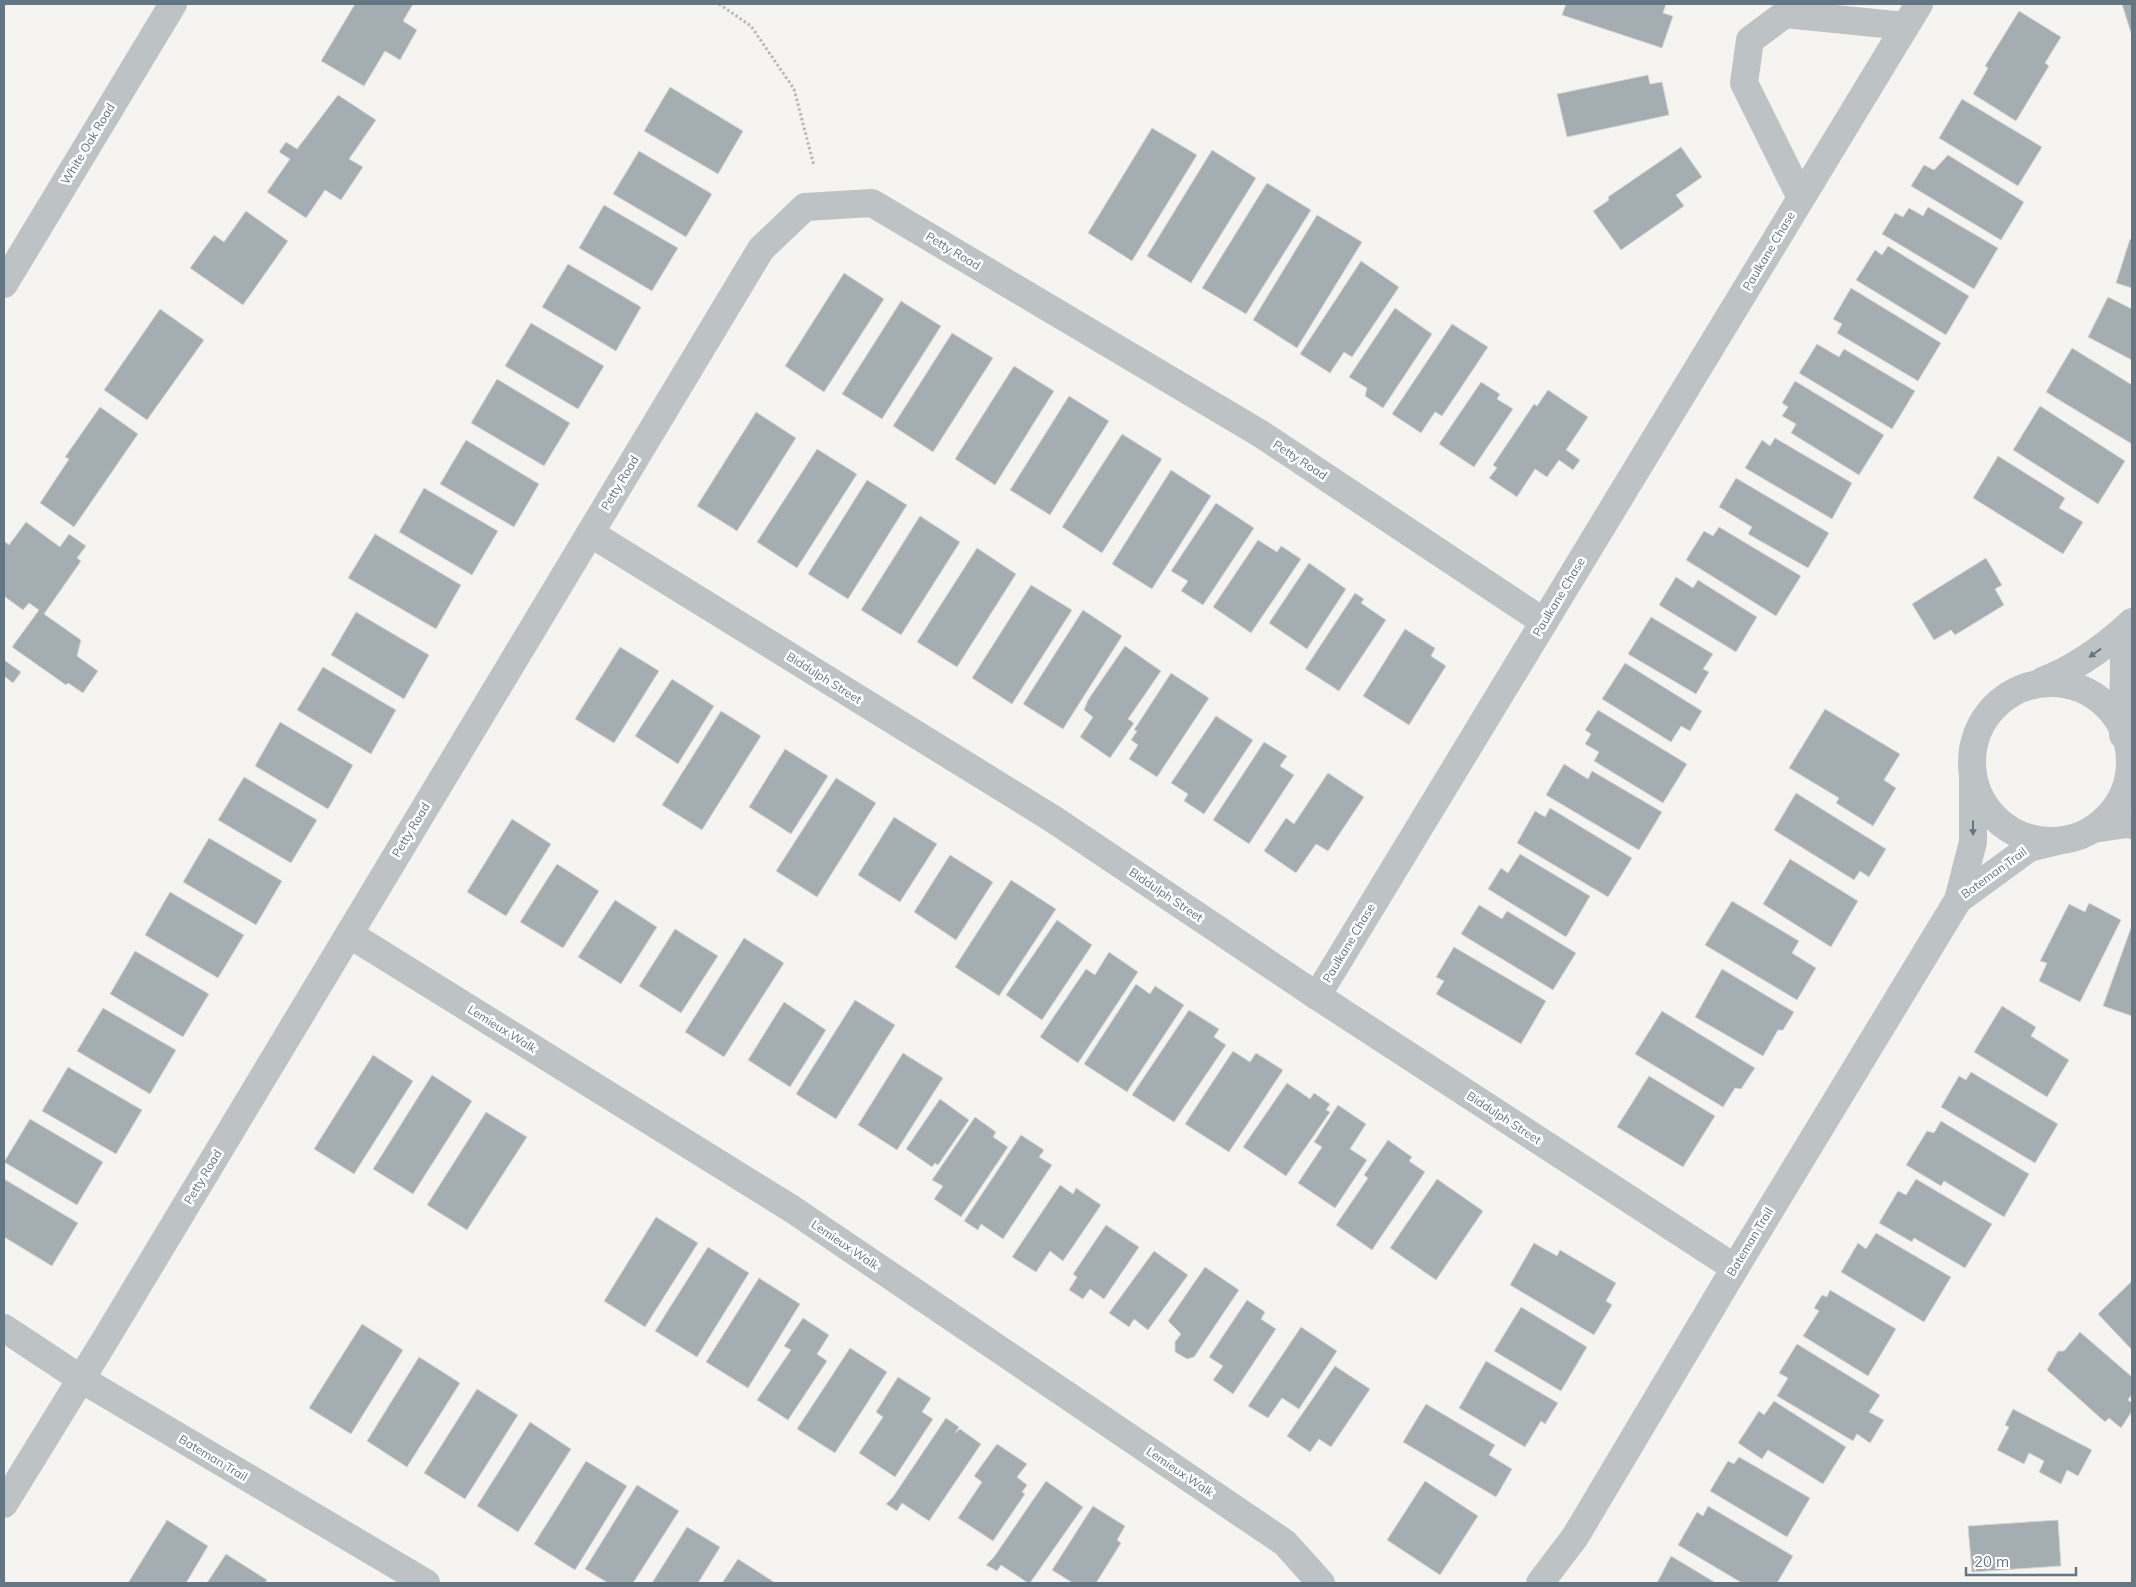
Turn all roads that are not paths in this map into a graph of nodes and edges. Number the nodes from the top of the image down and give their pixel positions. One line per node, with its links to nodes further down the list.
1 (173, 4): 4 (street, White Oak Road)
2 (1912, 15): 3 (street, Paulkane Chase); 3 (street, Paulkane Chase)
3 (1801, 198): 6 (street, Paulkane Chase)
4 (4, 284)
5 (590, 533): 6 (street, Petty Road); 16 (street, Petty Road); 17 (street, Biddulph Street)
6 (1544, 622): 17 (street, Paulkane Chase)
7 (2132, 622): 9 (street, one-way to 9)
8 (2132, 629): 10 (street)
9 (2038, 683): 10 (street); 11 (street)
10 (2127, 748): 13 (street)
11 (1973, 779): 14 (street); 15 (street, Bateman Trail, one-way to 15)
12 (2132, 825): 13 (street)
13 (2093, 829): 14 (street)
14 (2060, 841): 15 (street, Bateman Trail)
15 (1958, 900): 18 (street, Bateman Trail)
16 (349, 934): 20 (street, Petty Road); 23 (street, Lemieux Walk)
17 (1317, 996): 18 (street, Biddulph Street)
18 (1735, 1268): 24 (street, Bateman Trail)
19 (4, 1328): 20 (street, Bateman Trail)
20 (81, 1379): 21 (street, Petty Road); 22 (street, Bateman Trail)
21 (4, 1504)
22 (426, 1583)
23 (1321, 1583)
24 (1540, 1583)

